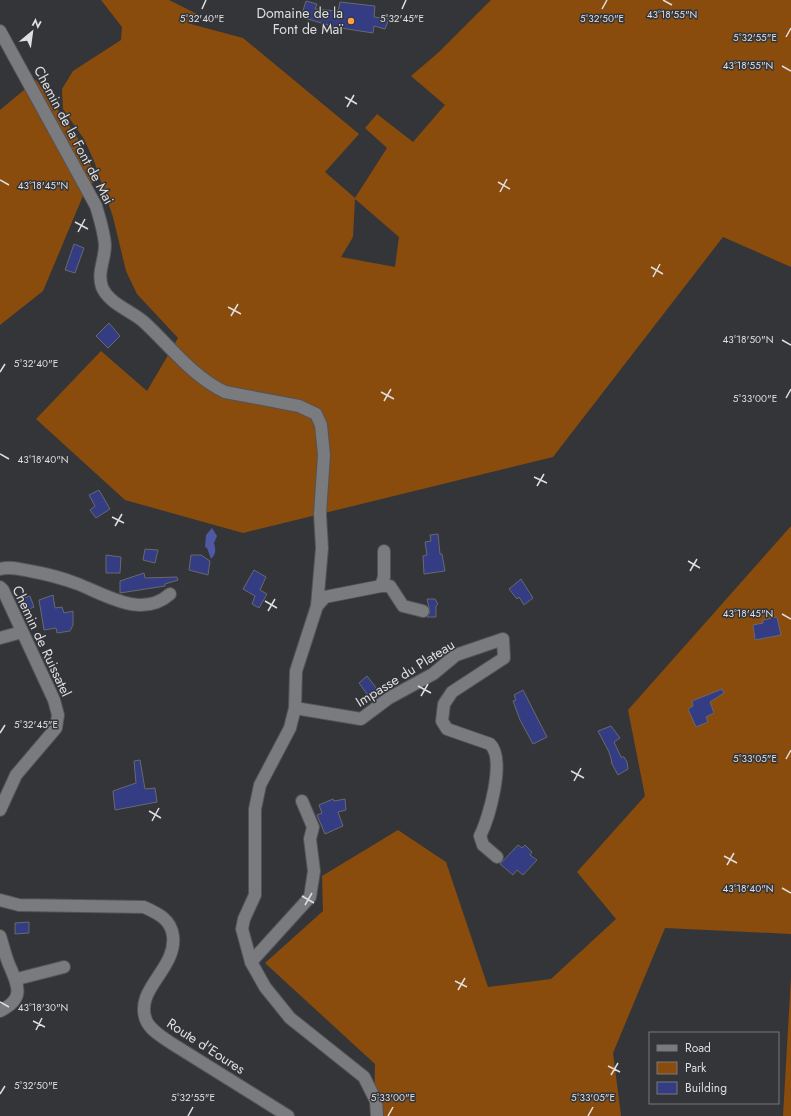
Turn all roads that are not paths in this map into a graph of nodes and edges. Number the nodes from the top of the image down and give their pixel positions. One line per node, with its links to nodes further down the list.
1 (0, 31): 7 (street, Chemin de la Font de Mai)
2 (384, 551): 4 (street)
3 (0, 569): 6 (street)
4 (381, 586): 7 (street); 8 (street)
5 (0, 587): 9 (street, Chemin de Ruissatel)
6 (170, 594)
7 (317, 606): 11 (street, Chemin de la Font de Mai)
8 (423, 610)
9 (22, 632): 10 (street); 13 (street, Chemin de Ruissatel)
10 (0, 638)
11 (295, 708): 14 (street, Impasse du Plateau); 17 (street, Chemin de la Font de Mai)
12 (302, 800): 17 (street)
13 (0, 810)
14 (497, 857)
15 (0, 900): 21 (street, Route d'Eoures)
16 (0, 936): 19 (street)
17 (252, 962): 22 (street, Chemin de la Font de Mai)
18 (64, 967): 19 (street)
19 (17, 979): 20 (street)
20 (0, 1011)
21 (288, 1116)
22 (377, 1116)

